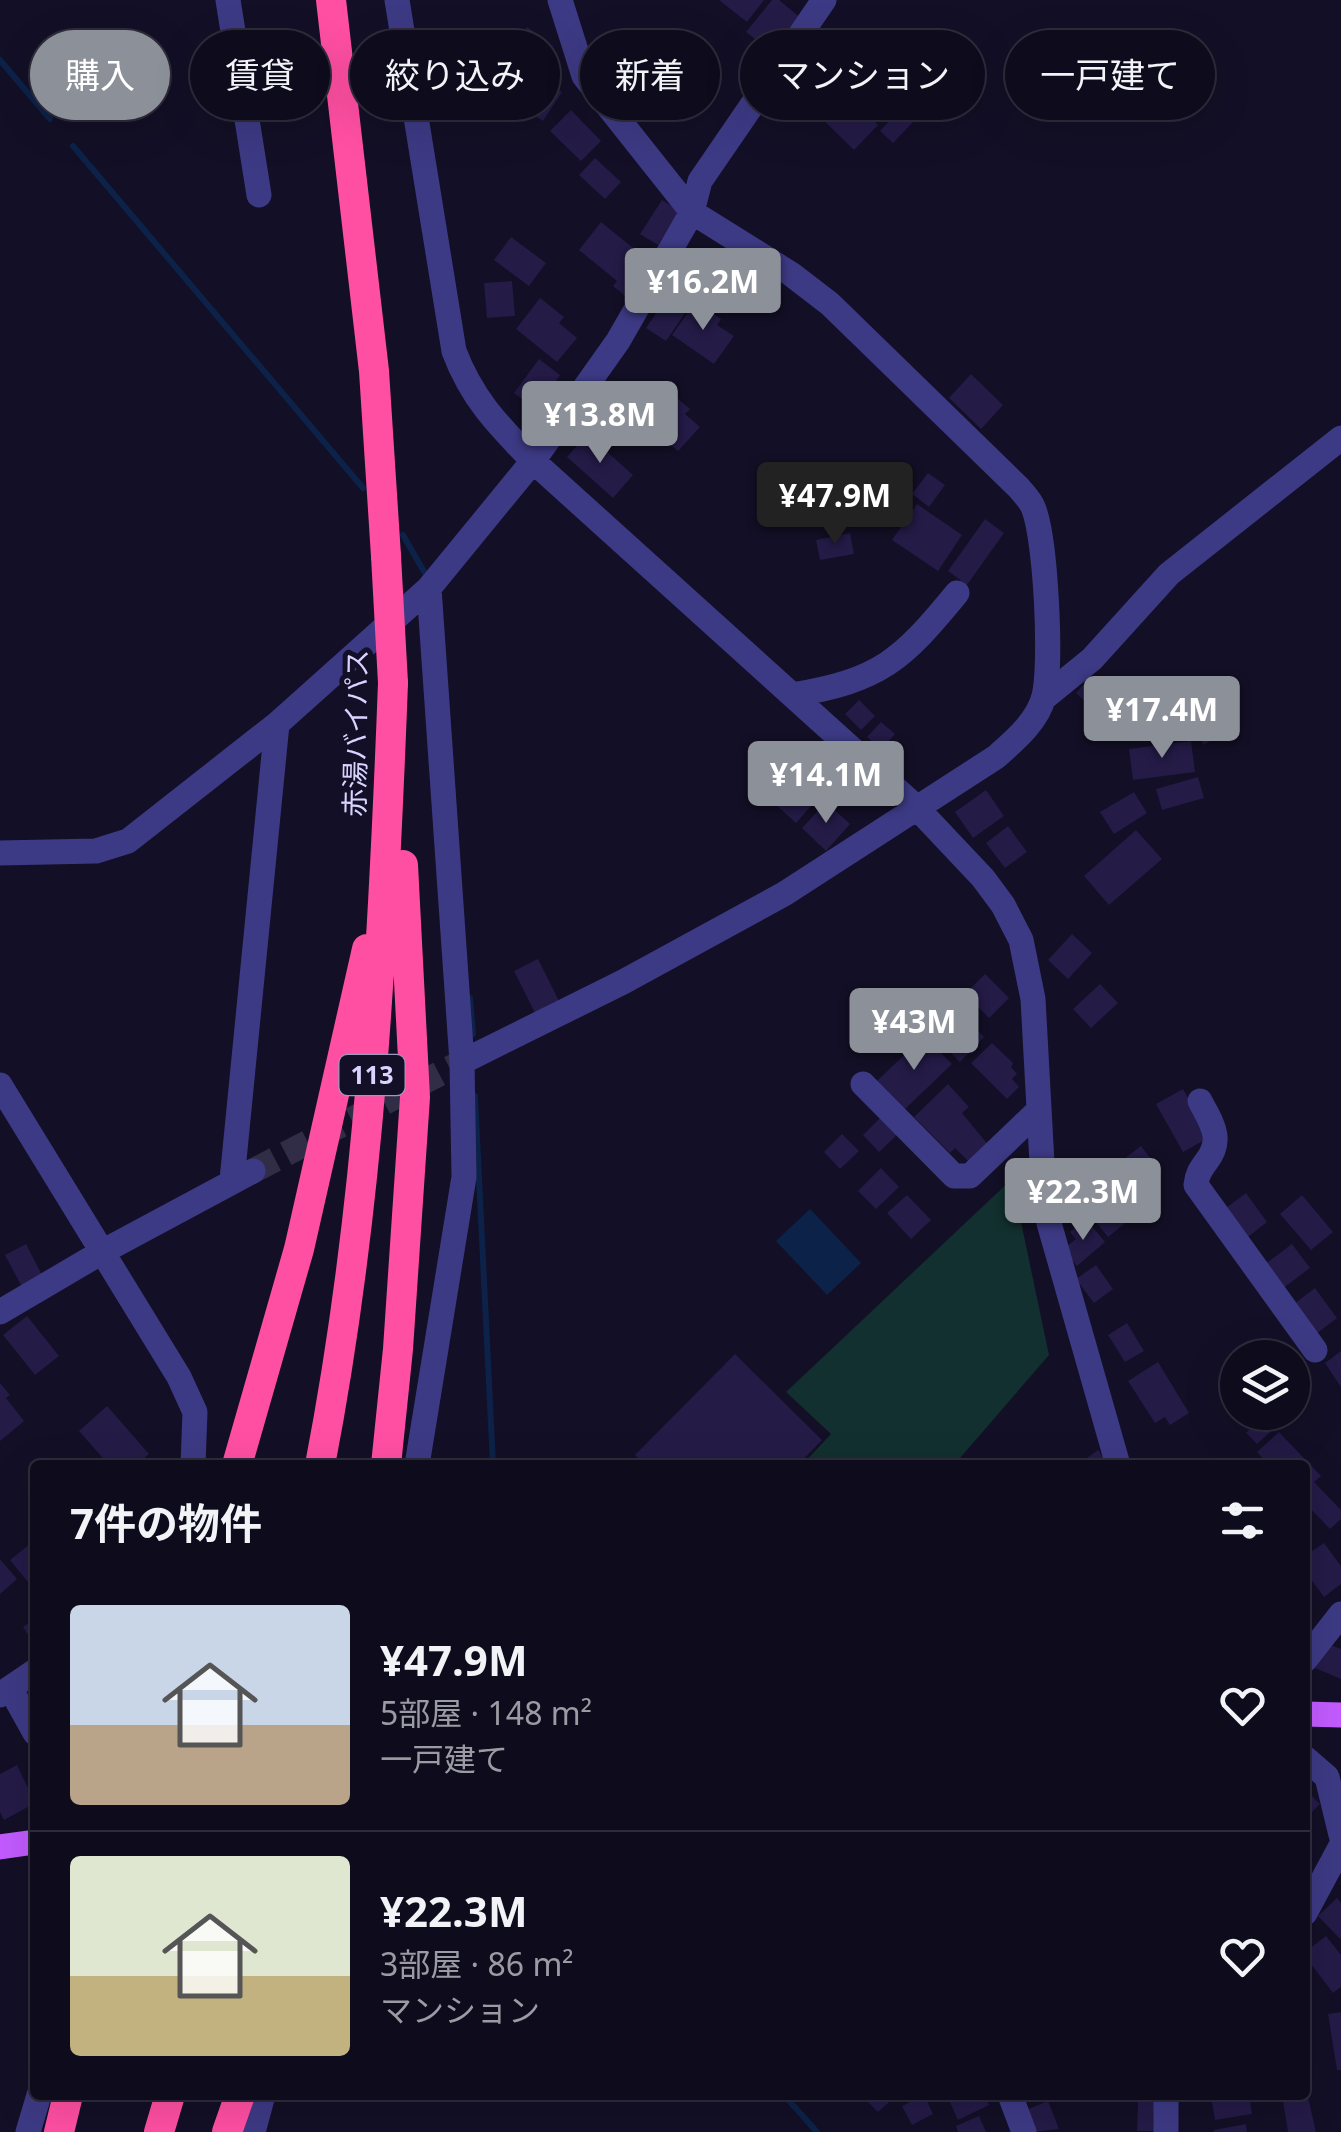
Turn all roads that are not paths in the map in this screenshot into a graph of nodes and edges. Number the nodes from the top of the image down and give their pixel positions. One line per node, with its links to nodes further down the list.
1 (228, 0): 6 (street)
2 (331, 0): 12 (highway, 赤湯バイパス / 113, bridge)
3 (398, 0): 9 (street)
4 (560, 0): 7 (street)
5 (824, 0): 7 (street)
6 (258, 195)
7 (692, 212): 9 (street); 14 (street)
8 (1341, 438): 14 (street)
9 (532, 461): 10 (street); 13 (street)
10 (428, 588): 15 (street); 19 (street)
11 (957, 592): 13 (street)
12 (393, 682): 18 (highway, 赤湯バイパス / 113); 30 (highway)
13 (792, 695): 16 (street)
14 (1044, 698): 16 (street)
15 (277, 724): 17 (street); 24 (street)
16 (916, 807): 19 (street); 23 (street)
17 (0, 853)
18 (386, 868): 28 (highway); 29 (highway, 赤湯バイパス / 113)
19 (462, 1062): 31 (street)
20 (863, 1084): 23 (street)
21 (0, 1085): 24 (street)
22 (1200, 1101): 26 (street)
23 (1038, 1110): 32 (street)
24 (102, 1252): 25 (street); 27 (street)
25 (0, 1312)
26 (1315, 1350)
27 (193, 1460)
28 (238, 1460)
29 (321, 1460)
30 (387, 1460)
31 (419, 1460)
32 (1117, 1460)
33 (1341, 1614): 34 (street)
34 (1310, 1654)
35 (30, 1674): 36 (street)
36 (5, 1692): 39 (street)
37 (1310, 1714): 38 (main road)
38 (1341, 1715)
39 (30, 1726)
40 (1310, 1762): 41 (street)
41 (1341, 1834)
42 (30, 1843): 44 (main road)
43 (1341, 1846): 45 (street)
44 (0, 1847)
45 (1310, 1904)
46 (38, 2100): 53 (street)
47 (67, 2100): 54 (highway)
48 (169, 2100): 55 (highway)
49 (238, 2100): 56 (highway)
50 (262, 2100): 57 (street)
51 (1012, 2100): 58 (street)
52 (1166, 2100): 59 (street)
53 (28, 2132)
54 (59, 2132)
55 (159, 2132)
56 (228, 2132)
57 (252, 2132)
58 (1024, 2132)
59 (1166, 2132)

